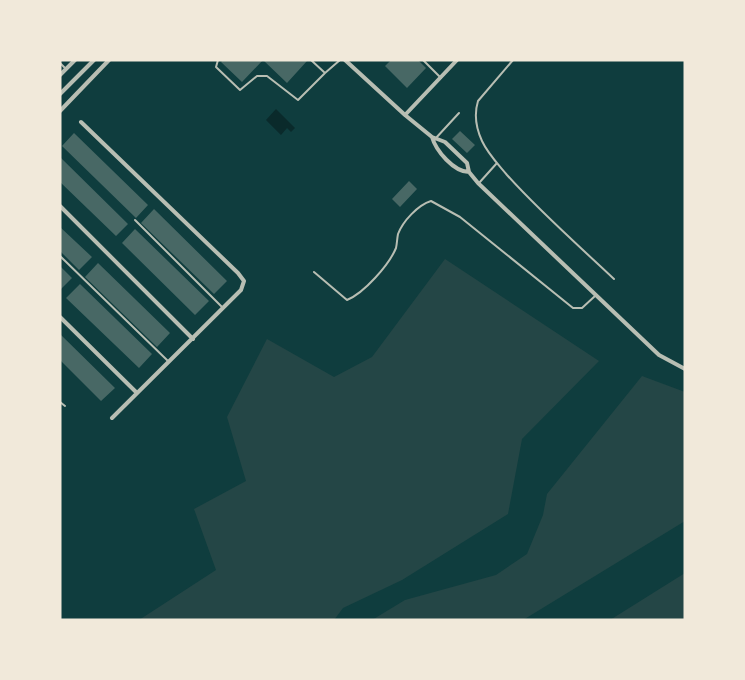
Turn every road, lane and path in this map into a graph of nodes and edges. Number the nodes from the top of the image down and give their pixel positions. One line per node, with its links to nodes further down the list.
1 (75, 60): 12 (street)
2 (94, 60): 16 (street)
3 (109, 60): 17 (street)
4 (218, 60): 13 (lane)
5 (311, 60): 13 (lane)
6 (340, 60): 13 (lane)
7 (345, 60): 19 (street)
8 (423, 60): 15 (lane)
9 (457, 60): 15 (street)
10 (513, 60): 22 (lane)
11 (60, 63): 12 (lane)
12 (66, 69): 14 (street)
13 (325, 73)
14 (60, 75)
15 (441, 78): 19 (street)
16 (60, 94)
17 (60, 111)
18 (459, 113): 21 (lane)
19 (405, 115): 21 (street)
20 (81, 122): 31 (street)
21 (434, 139): 23 (street); 23 (street)
22 (497, 163): 24 (lane); 29 (lane)
23 (469, 172): 24 (street)
24 (478, 183): 30 (street)
25 (60, 206): 33 (street)
26 (135, 220): 31 (lane)
27 (60, 256): 34 (lane)
28 (314, 272): 30 (lane)
29 (614, 279)
30 (595, 296): 35 (street)
31 (223, 308): 33 (street)
32 (60, 317): 36 (street)
33 (193, 339): 34 (street)
34 (169, 362): 36 (street)
35 (685, 369)
36 (137, 393): 39 (street)
37 (60, 402): 38 (lane)
38 (65, 406)
39 (112, 418)

